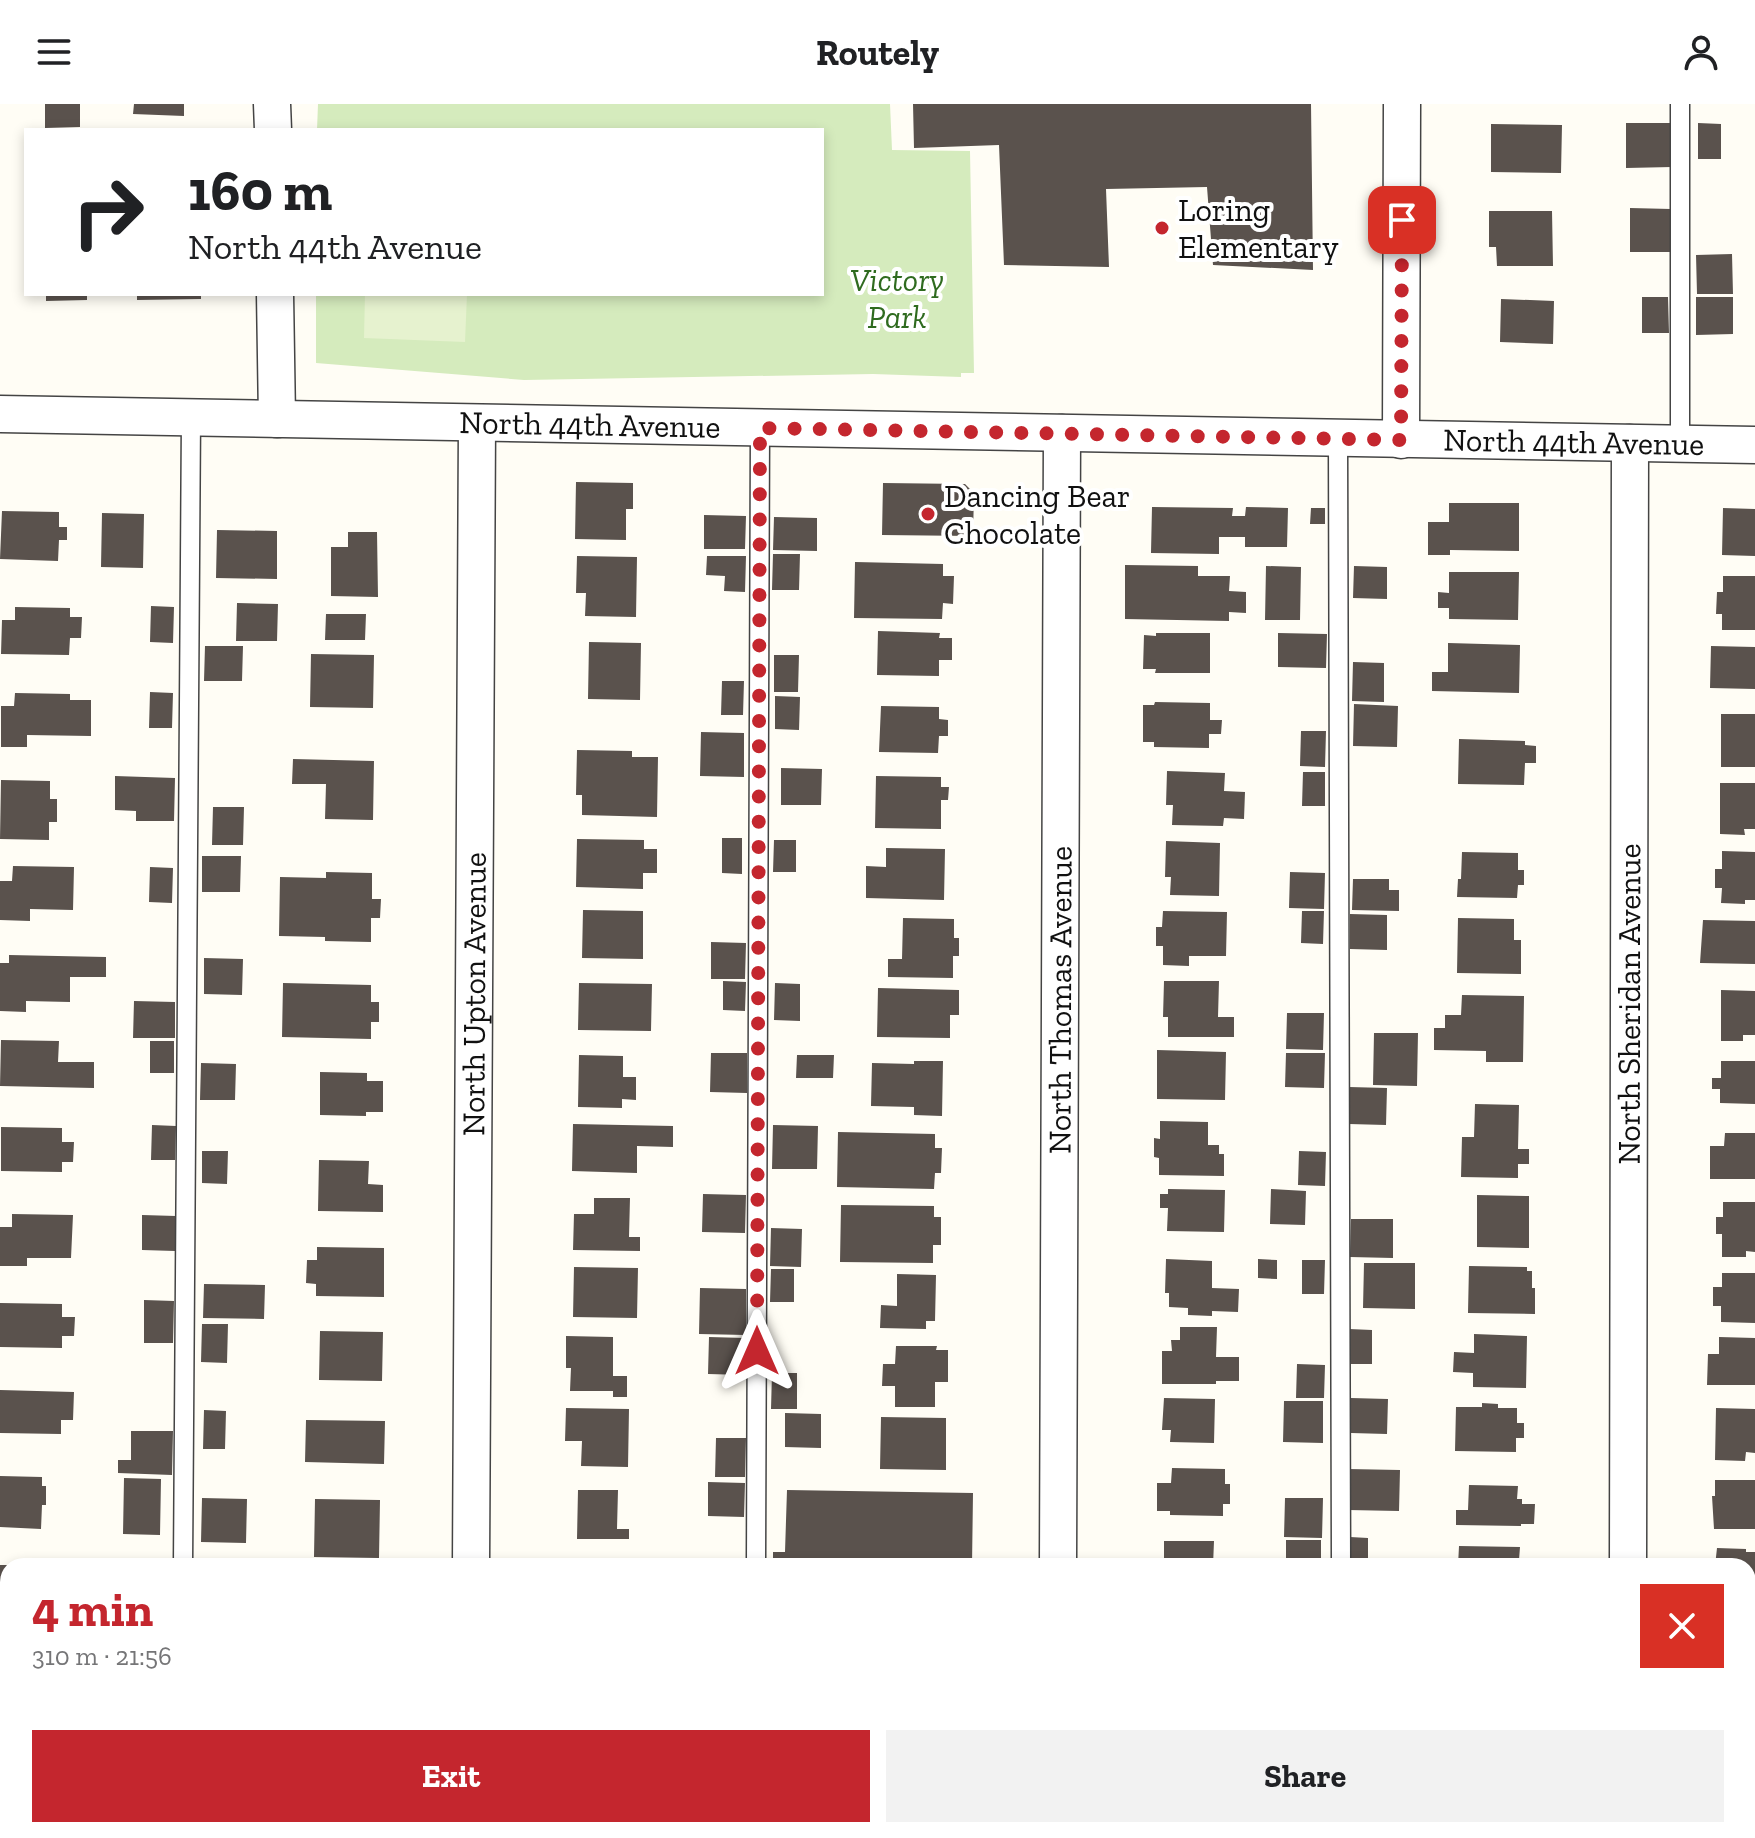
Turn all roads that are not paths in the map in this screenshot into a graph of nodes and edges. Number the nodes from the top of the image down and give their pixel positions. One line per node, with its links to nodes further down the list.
1 (272, 104): 4 (street)
2 (1402, 104): 13 (street)
3 (1680, 104): 15 (lane)
4 (273, 128)
5 (275, 296): 8 (street)
6 (0, 414): 7 (street, North 44th Avenue)
7 (191, 417): 8 (street, North 44th Avenue); 17 (lane)
8 (277, 419): 9 (street, North 44th Avenue)
9 (477, 423): 10 (street, North 44th Avenue); 18 (street, North Upton Avenue)
10 (760, 428): 11 (street, North 44th Avenue); 19 (lane)
11 (1062, 433): 12 (street, North 44th Avenue); 20 (street, North Thomas Avenue)
12 (1338, 438): 13 (street, North 44th Avenue); 21 (lane)
13 (1401, 440): 14 (street, North 44th Avenue)
14 (1630, 443): 15 (street, North 44th Avenue); 22 (street, North Sheridan Avenue)
15 (1680, 444): 16 (street, North 44th Avenue)
16 (1755, 445)
17 (183, 1558)
18 (471, 1558)
19 (756, 1558)
20 (1058, 1558)
21 (1341, 1558)
22 (1628, 1558)

